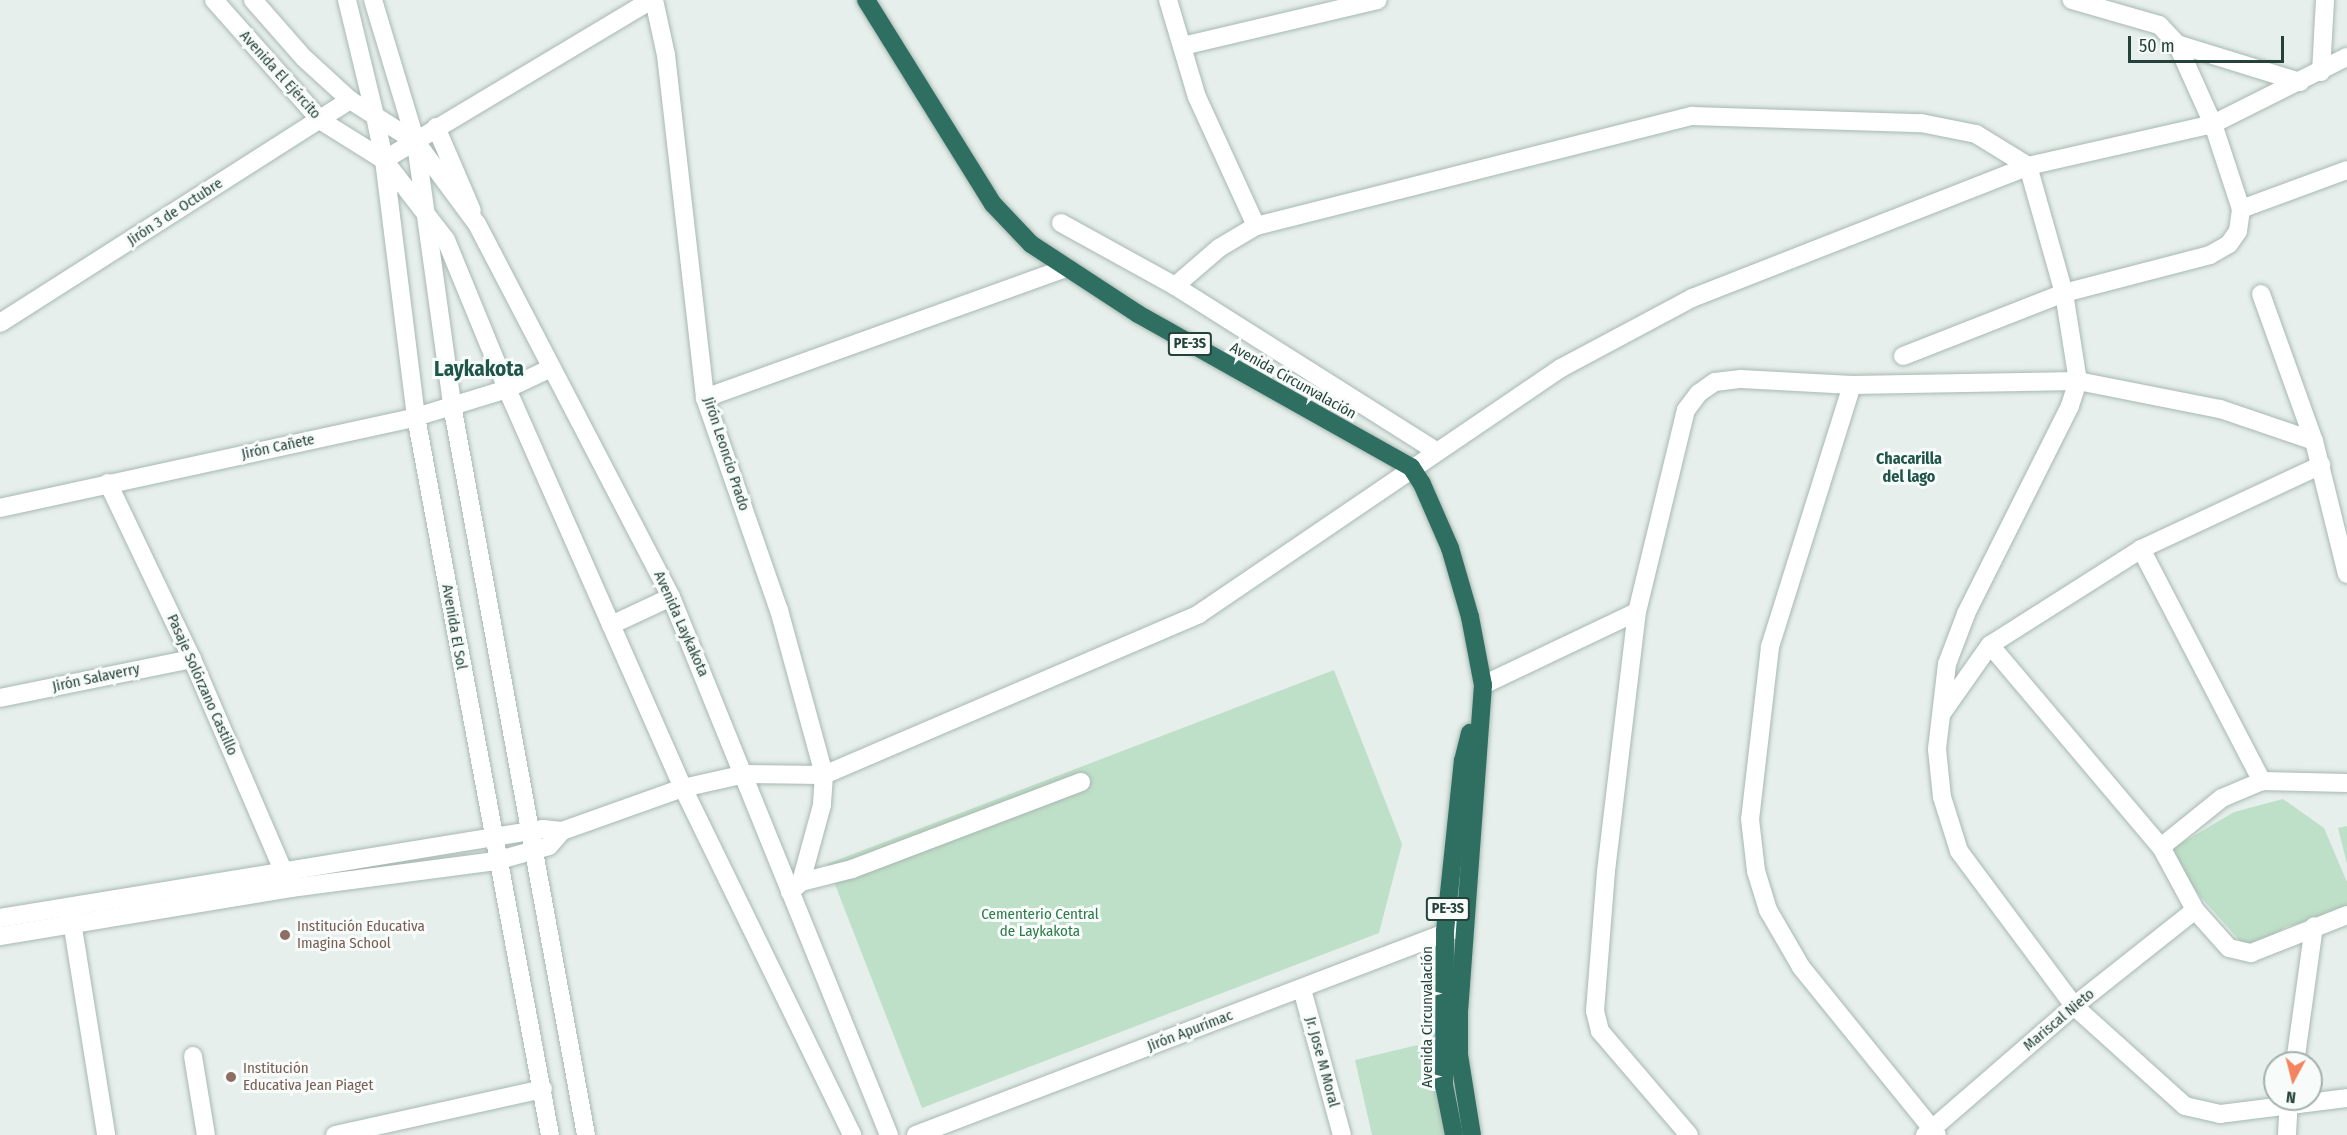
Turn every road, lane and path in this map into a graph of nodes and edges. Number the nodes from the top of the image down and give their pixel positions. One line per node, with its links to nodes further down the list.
1 (214, 0): 18 (street, Avenida El Ejército)
2 (253, 0): 16 (street, Avenida El Ejército)
3 (347, 0): 17 (street, Avenida El Sol)
4 (373, 0): 21 (street)
5 (652, 0): 20 (street); 40 (street, Jirón Leoncio Prado)
6 (866, 0): 30 (highway, Avenida Circunvalación / PE-3S)
7 (1168, 0): 12 (street)
8 (1378, 0): 12 (street)
9 (2072, 0): 11 (street)
10 (2325, 0): 14 (street)
11 (2177, 44): 15 (street); 19 (street)
12 (1183, 46): 29 (street)
13 (2347, 57): 14 (street)
14 (2320, 72): 15 (street)
15 (2300, 82): 19 (street)
16 (350, 100): 17 (street, Avenida El Ejército); 18 (street, Jirón 3 de Octubre)
17 (375, 116): 21 (street, Avenida El Ejército); 22 (street, Avenida El Sol)
18 (320, 120): 22 (street, Avenida El Ejército); 34 (street, Jirón 3 de Octubre)
19 (2213, 124): 23 (street); 26 (street)
20 (436, 127): 21 (street); 28 (street)
21 (416, 142): 22 (street); 25 (street); 28 (street, Avenida Laykakota)
22 (384, 160): 25 (street); 42 (street, Avenida El Sol)
23 (2028, 166): 29 (street); 32 (street); 44 (street)
24 (2347, 170): 26 (street)
25 (422, 208): 39 (street); 41 (street)
26 (2241, 209): 32 (street)
27 (1061, 223): 31 (street)
28 (477, 224): 36 (street, Avenida Laykakota)
29 (1256, 226): 31 (street)
30 (1064, 269): 40 (street); 46 (highway, Avenida Circunvalación / PE-3S)
31 (1175, 286): 44 (street)
32 (2064, 293): 35 (street); 37 (street)
33 (2261, 294): 43 (street)
34 (0, 323)
35 (1903, 356)
36 (551, 368): 39 (street, Jirón Cañete); 52 (street, Avenida Laykakota)
37 (2078, 381): 38 (street); 43 (street); 59 (street)
38 (1852, 385): 53 (street); 90 (street)
39 (507, 389): 41 (street, Jirón Cañete); 54 (street)
40 (705, 398): 61 (street, Jirón Leoncio Prado)
41 (452, 405): 42 (street, Jirón Cañete); 66 (street)
42 (416, 417): 47 (street, Jirón Cañete); 68 (street, Avenida El Sol)
43 (2314, 441): 45 (street)
44 (1436, 451): 46 (street)
45 (2320, 465): 49 (street); 50 (street)
46 (1410, 467): 57 (highway, Avenida Circunvalación / PE-3S); 61 (street)
47 (108, 483): 48 (street, Jirón Cañete); 56 (street, Pasaje Solórzano Castillo)
48 (0, 508)
49 (2140, 549): 55 (street); 62 (street)
50 (2345, 554): 51 (street)
51 (2347, 574)
52 (671, 597): 54 (street); 60 (street, Avenida Laykakota)
53 (1637, 612): 57 (street); 102 (street)
54 (611, 625): 65 (street)
55 (1990, 645): 59 (street); 69 (street)
56 (192, 659): 58 (street, Jirón Salaverry); 72 (street, Pasaje Solórzano Castillo)
57 (1482, 685): 79 (highway, Avenida Circunvalación / PE-3S)
58 (0, 698)
59 (1940, 717): 82 (street)
60 (745, 774): 61 (street); 65 (street); 73 (street, Avenida Laykakota)
61 (824, 776): 73 (street, Jirón Leoncio Prado)
62 (2262, 781): 64 (street); 69 (street)
63 (1081, 782): 73 (street)
64 (2347, 783)
65 (683, 788): 67 (street); 96 (street)
66 (530, 831): 67 (street); 68 (street); 70 (street)
67 (562, 831): 70 (street)
68 (493, 837): 71 (street, Avenida El Sol); 72 (street)
69 (2161, 847): 74 (street)
70 (534, 853): 71 (street); 95 (street)
71 (496, 861): 72 (street); 85 (street, Avenida El Sol)
72 (288, 880): 75 (street)
73 (796, 887): 97 (street, Avenida Laykakota)
74 (2195, 910): 78 (street); 82 (street, Mariscal Nieto)
75 (72, 915): 77 (street); 80 (street); 91 (street)
76 (2347, 915): 78 (street)
77 (0, 918)
78 (2314, 926): 83 (street)
79 (1454, 929): 81 (street, Jirón Apurímac); 100 (highway, Avenida Circunvalación / PE-3S); 101 (highway, Avenida Circunvalación / PE-3S)
80 (0, 936)
81 (1302, 989): 98 (street, Jirón Apurímac); 99 (street, Jr. Jose M Moral)
82 (2074, 1006): 88 (street); 90 (street, Mariscal Nieto)
83 (2297, 1051)
84 (194, 1056): 92 (street)
85 (543, 1089): 93 (street); 94 (street, Avenida El Sol)
86 (2347, 1098): 87 (street)
87 (2323, 1100)
88 (2263, 1107)
89 (2288, 1111): 103 (street)
90 (1931, 1133)
91 (106, 1135)
92 (206, 1135)
93 (334, 1135)
94 (550, 1135)
95 (586, 1135)
96 (852, 1135)
97 (889, 1135)
98 (916, 1135)
99 (1342, 1135)
100 (1454, 1135)
101 (1472, 1135)
102 (1689, 1135)
103 (2287, 1135)

